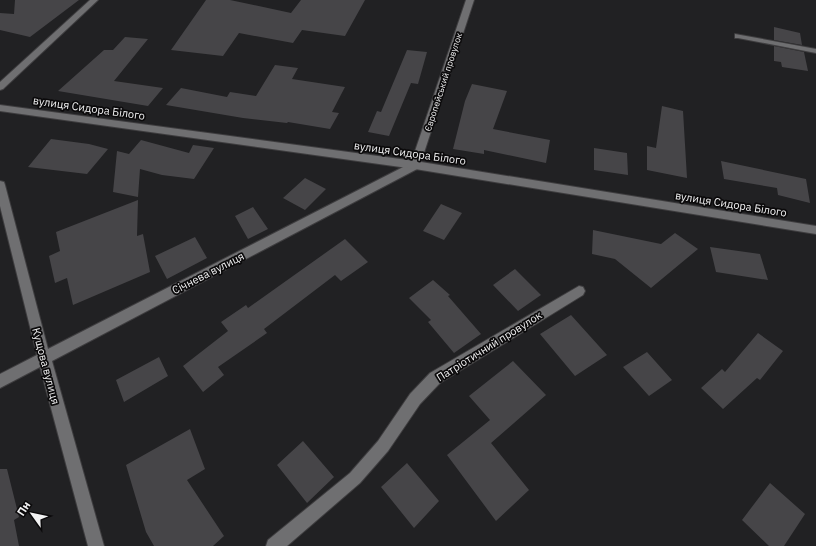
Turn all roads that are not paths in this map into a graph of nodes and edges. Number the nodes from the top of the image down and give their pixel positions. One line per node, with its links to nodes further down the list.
1 (94, 0): 5 (street)
2 (470, 0): 7 (street, Європейський провулок)
3 (738, 36): 4 (street)
4 (816, 50)
5 (0, 87)
6 (0, 108): 7 (street, вулиця Сидора Білого)
7 (415, 165): 9 (street, вулиця Сидора Білого); 11 (street, Січнева вулиця)
8 (0, 185): 11 (street, Кущова вулиця)
9 (816, 230)
10 (579, 291): 14 (street, Патріотичний провулок)
11 (44, 358): 12 (street, Січнева вулиця); 13 (street, Кущова вулиця)
12 (0, 381)
13 (96, 546)
14 (274, 546)

